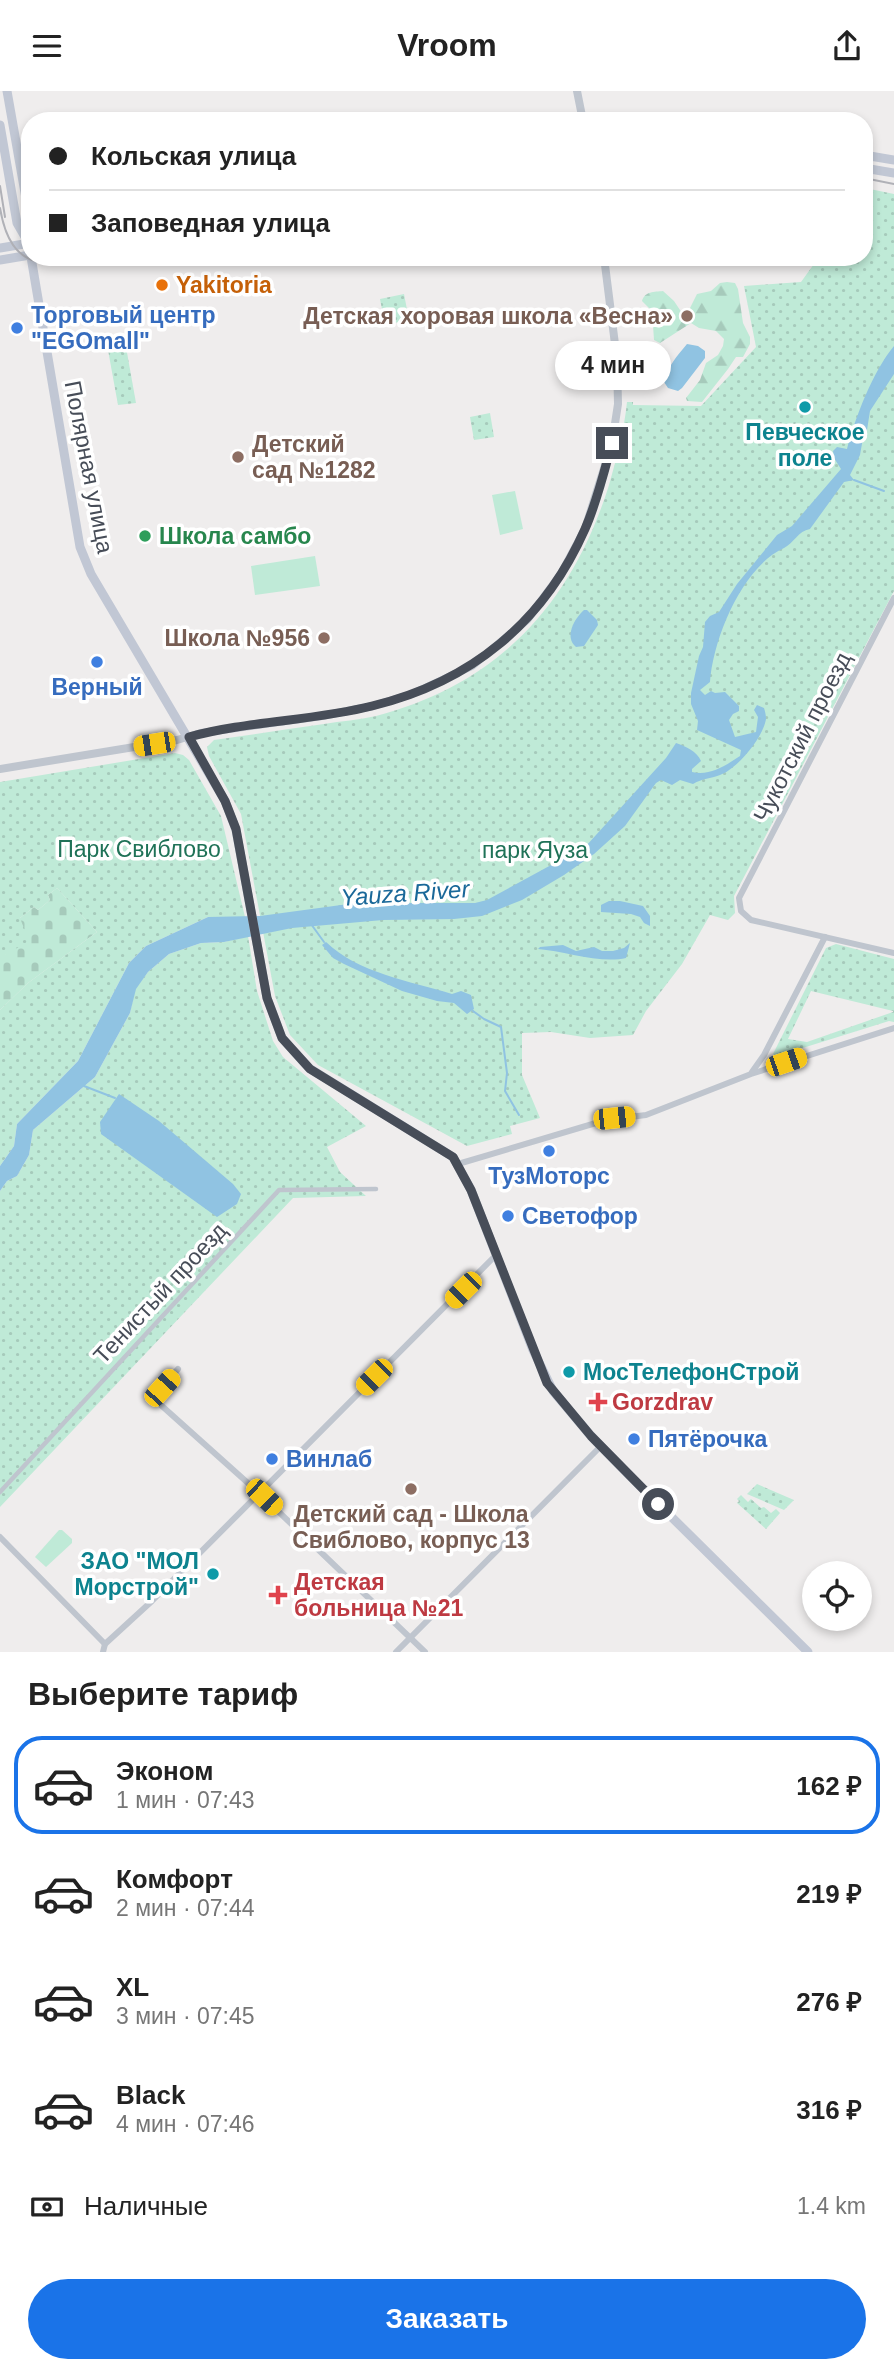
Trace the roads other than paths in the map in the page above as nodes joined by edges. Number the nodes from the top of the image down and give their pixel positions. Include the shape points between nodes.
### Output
1 (7, 91) edge
2 (577, 91) edge
3 (581, 112) edge
4 (0, 125) edge
5 (873, 156) edge
6 (894, 160) edge
7 (21, 170) edge
8 (873, 170) edge
9 (894, 173) edge
10 (21, 230) edge
11 (21, 244) edge
12 (0, 248) edge
13 (21, 258) edge
14 (0, 261) edge
15 (32, 266) edge
16 (605, 266) edge
17 (894, 598) edge
18 (189, 737) junction
19 (0, 769) edge
20 (825, 937) junction
21 (894, 953) edge
22 (894, 1028) edge
23 (751, 1074) junction
24 (458, 1164) junction
25 (376, 1189) dead end
26 (496, 1255) junction
27 (178, 1369) dead end
28 (601, 1446) junction
29 (0, 1492) edge
30 (258, 1492) junction
31 (0, 1537) edge
32 (411, 1637) junction
33 (104, 1648) edge
34 (396, 1652) edge
35 (425, 1652) edge
36 (808, 1652) edge

1 - 7 main road
2 - 3 street
4 - 10 main road
5 - 6 main road
8 - 9 main road
11 - 12 main road
13 - 14 main road
15 - 18 main road, Полярная улица via 80,547
16 - 18 street via 617,360 618,404 612,443 585,529 561,574 527,620 472,666 412,694 363,708
17 - 20 street, Чукотский проезд via 741,892 739,905 746,917
18 - 19 street
18 - 24 main road, Полярная улица via 231,815 267,998 282,1038 310,1069
20 - 21 street
20 - 23 street
22 - 23 street
23 - 24 street via 646,1115 606,1120
24 - 26 main road
25 - 29 street, Тенистый проезд via 279,1190
26 - 28 main road via 547,1383
26 - 30 street
27 - 30 street via 153,1398
28 - 32 street
28 - 36 main road
30 - 32 street
30 - 33 street
31 - 33 street
32 - 34 street
32 - 35 street

